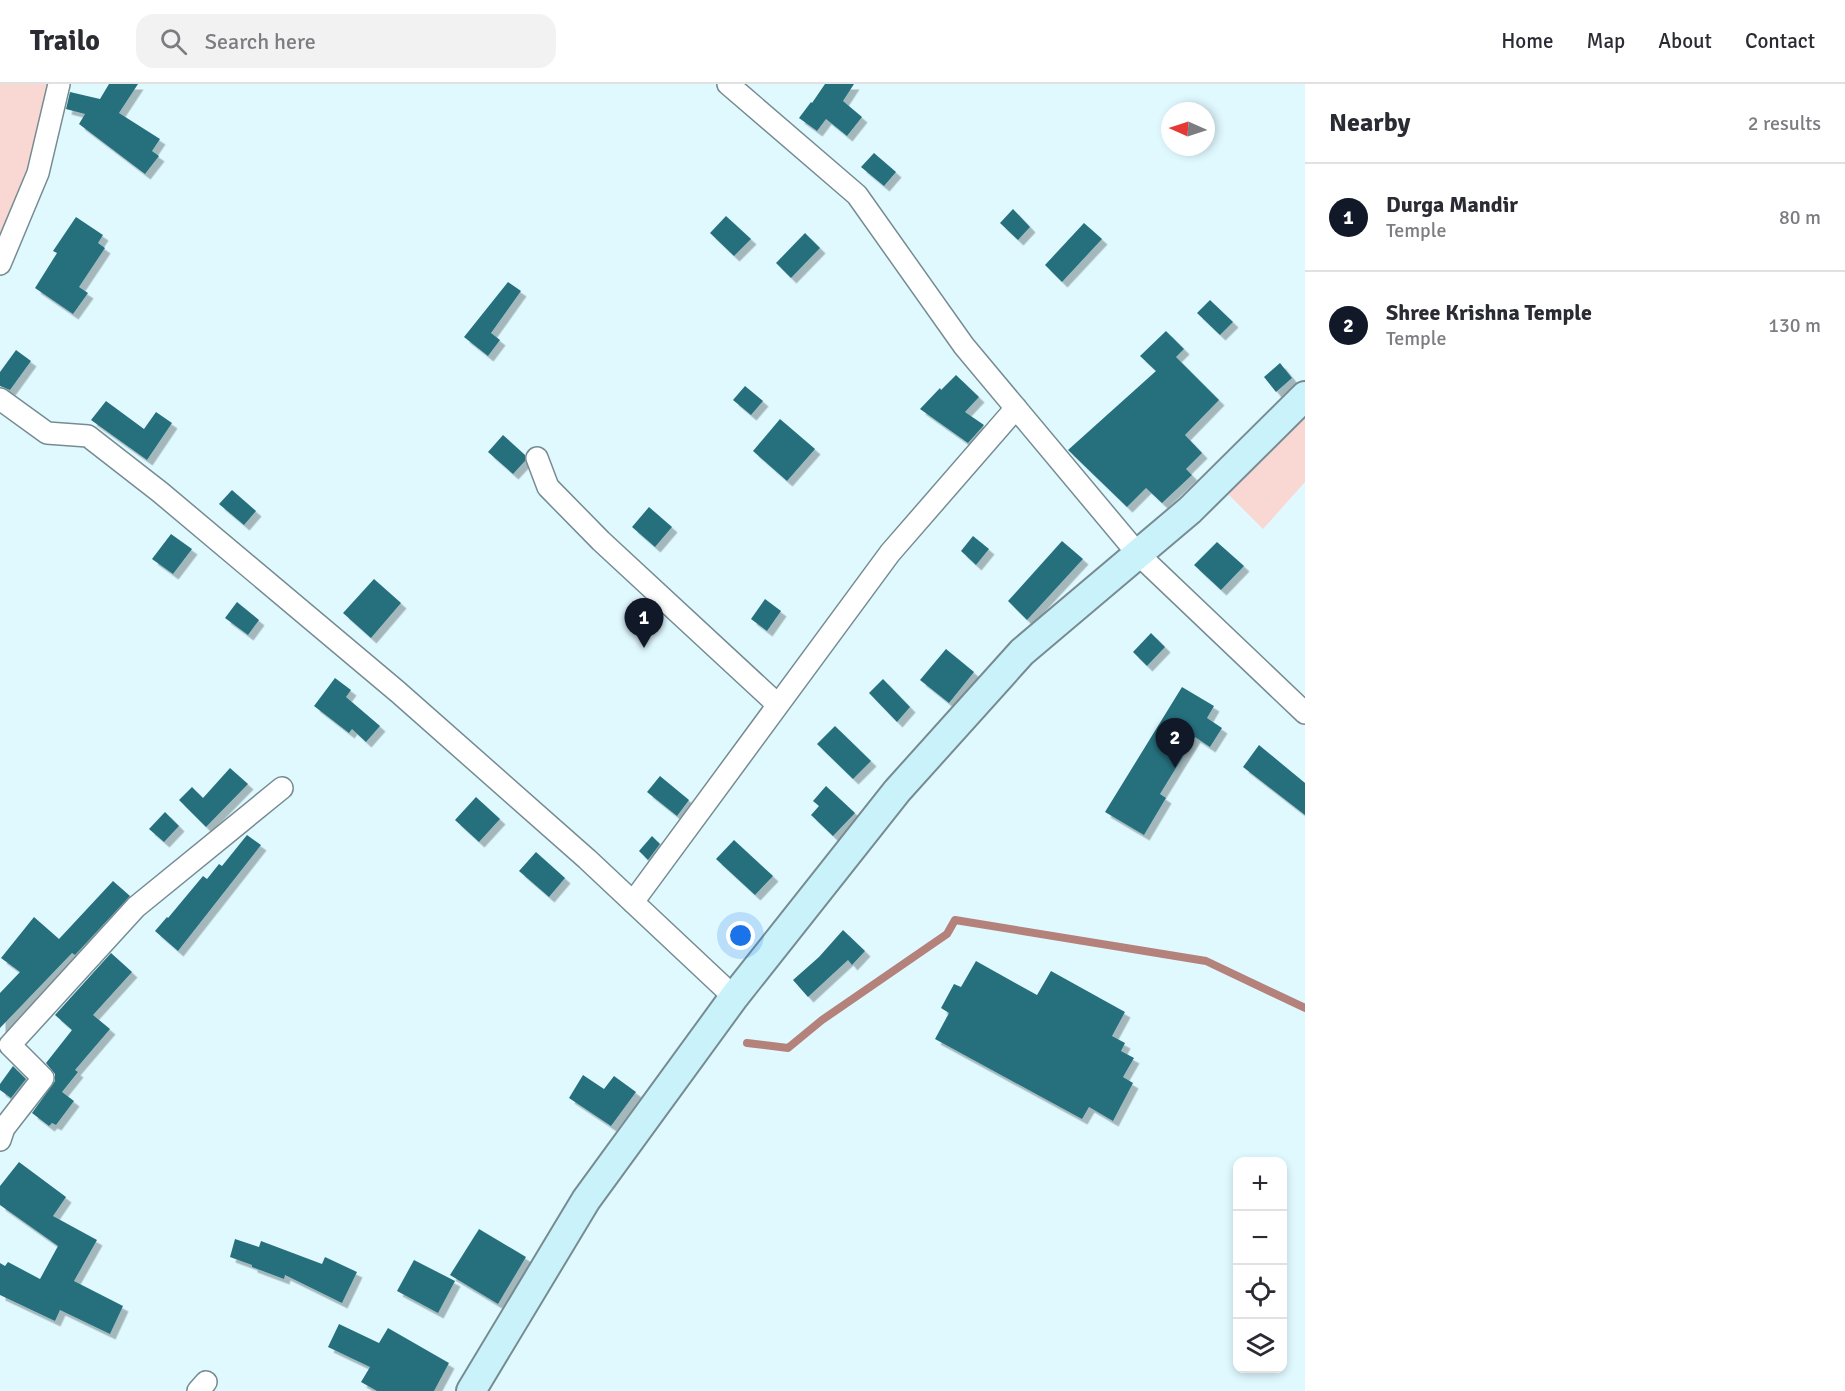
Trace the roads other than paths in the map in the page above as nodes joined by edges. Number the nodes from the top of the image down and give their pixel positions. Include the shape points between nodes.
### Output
1 (59, 84) edge
2 (728, 84) edge
3 (0, 264) edge
4 (1305, 396) edge
5 (0, 399) edge
6 (1016, 408) junction
7 (537, 458) dead end
8 (1138, 554) junction
9 (777, 704) junction
10 (1305, 712) edge
11 (282, 788) dead end
12 (633, 902) junction
13 (734, 997) junction
14 (0, 1140) edge
15 (471, 1391) edge

1 - 3 street via 38,173
2 - 6 street via 857,195 964,346
4 - 8 main road via 1190,510
5 - 12 street via 46,434 88,436 160,492 398,692
6 - 8 street
6 - 9 street via 890,553
7 - 9 street via 548,487 622,563
8 - 10 street
8 - 13 main road via 1022,652 897,791
9 - 12 street
11 - 14 street via 136,907 10,1045 43,1078 4,1128
12 - 13 street
13 - 15 main road via 586,1200

